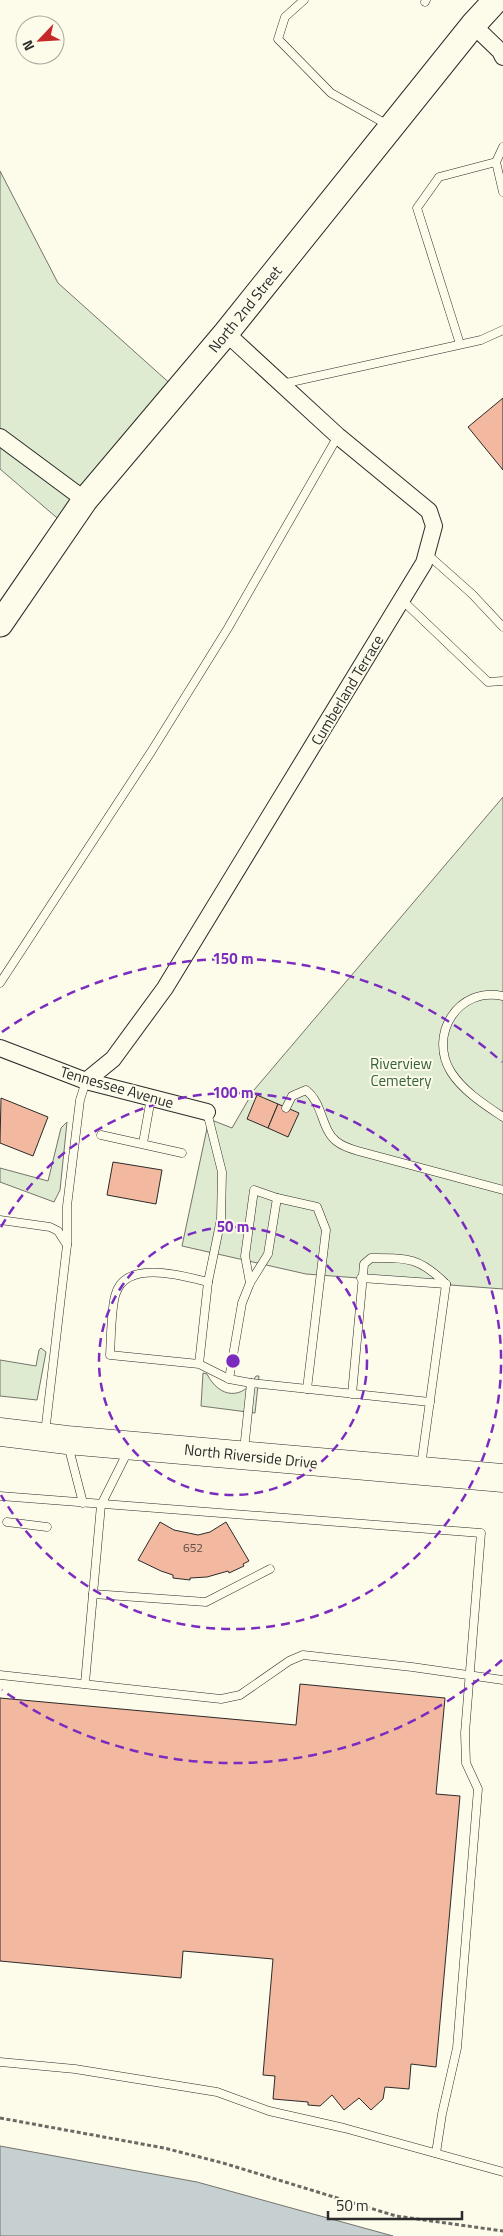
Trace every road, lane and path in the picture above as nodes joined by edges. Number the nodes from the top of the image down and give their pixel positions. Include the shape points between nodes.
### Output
1 (304, 0) edge
2 (496, 0) edge
3 (473, 25) junction
4 (503, 58) edge
5 (392, 127) junction
6 (503, 147) edge
7 (496, 162) junction
8 (503, 192) edge
9 (503, 330) edge
10 (226, 333) junction
11 (460, 344) junction
12 (282, 384) junction
13 (338, 436) junction
14 (0, 437) edge
15 (85, 500) junction
16 (426, 554) junction
17 (402, 600) junction
18 (0, 624) edge
19 (503, 627) edge
20 (503, 681) edge
21 (0, 983) edge
22 (503, 996) edge
23 (0, 1048) edge
24 (86, 1081) junction
25 (151, 1098) junction
26 (286, 1108) dead end
27 (206, 1112) joint
28 (503, 1117) edge
29 (101, 1135) dead end
30 (143, 1143) junction
31 (182, 1153) dead end
32 (503, 1190) edge
33 (277, 1198) junction
34 (0, 1220) edge
35 (67, 1245) junction
36 (362, 1278) junction
37 (208, 1282) junction
38 (250, 1283) junction
39 (446, 1284) junction
40 (199, 1364) junction
41 (229, 1379) junction
42 (251, 1383) junction
43 (307, 1389) junction
44 (352, 1394) junction
45 (430, 1402) junction
46 (0, 1432) edge
47 (56, 1439) junction
48 (131, 1445) junction
49 (243, 1455) junction
50 (420, 1472) junction
51 (503, 1478) edge
52 (0, 1496) edge
53 (83, 1503) junction
54 (101, 1505) junction
55 (7, 1522) dead end
56 (47, 1527) dead end
57 (270, 1569) dead end
58 (93, 1594) junction
59 (0, 1675) edge
60 (469, 1675) junction
61 (503, 1680) edge
62 (86, 1683) junction
63 (0, 2062) edge
64 (0, 2118) edge
65 (436, 2153) junction
66 (503, 2172) edge
67 (503, 2231) edge

1 - 5 lane via 285,17 278,39 331,93
2 - 3 main road, North 2nd Street
3 - 4 street
3 - 5 main road, North 2nd Street
5 - 10 main road, North 2nd Street
6 - 7 lane
7 - 8 lane
7 - 11 lane via 439,177 417,208
9 - 11 lane via 481,340
10 - 12 street, Cumberland Terrace
10 - 15 main road, North 2nd Street
11 - 12 lane
12 - 13 street, Cumberland Terrace
13 - 16 street, Cumberland Terrace via 429,510 434,526
13 - 21 lane via 228,628 152,752
14 - 15 street
15 - 18 main road, North 2nd Street
16 - 17 street, Cumberland Terrace
16 - 19 lane via 472,594
17 - 20 lane via 488,682
17 - 24 street, Cumberland Terrace via 165,988 113,1059
22 - 28 lane via 485,995 460,1006 446,1026 442,1039 443,1056 452,1073 464,1087
23 - 24 street, Tennessee Avenue
24 - 25 street, Tennessee Avenue
24 - 35 lane via 80,1100 67,1206
25 - 27 street, Tennessee Avenue
25 - 30 lane
26 - 32 lane via 292,1096 306,1090 315,1097 332,1137 347,1147
27 - 37 lane via 222,1172 221,1219
29 - 30 lane
30 - 31 lane
33 - 38 lane via 268,1254
33 - 38 lane via 254,1190 246,1256
33 - 43 lane via 317,1207 326,1230
34 - 35 lane via 50,1227 58,1231
35 - 47 lane
36 - 39 lane
36 - 39 lane via 364,1264 371,1258 401,1258 431,1269
36 - 44 lane
37 - 40 lane
37 - 40 lane via 173,1273 142,1273 124,1280 116,1292 110,1355
38 - 41 lane via 242,1303
39 - 45 lane
40 - 41 lane
41 - 42 lane
42 - 43 lane
42 - 49 lane
43 - 44 lane
44 - 45 lane
45 - 50 lane
46 - 47 highway, North Riverside Drive
47 - 48 highway, North Riverside Drive
47 - 53 lane
48 - 49 highway, North Riverside Drive
48 - 54 lane
49 - 50 highway, North Riverside Drive
50 - 51 highway, North Riverside Drive
52 - 53 lane
53 - 54 lane
54 - 58 lane
54 - 60 lane via 481,1533
55 - 56 lane
57 - 58 lane via 206,1602
58 - 62 lane
59 - 62 lane
60 - 61 lane
60 - 62 lane via 303,1655 240,1695 221,1699
60 - 65 lane via 466,1763 478,1789 478,1801 457,2048
63 - 65 lane via 217,2092 269,2111
64 - 67 path via 164,2148 396,2216
65 - 66 lane

